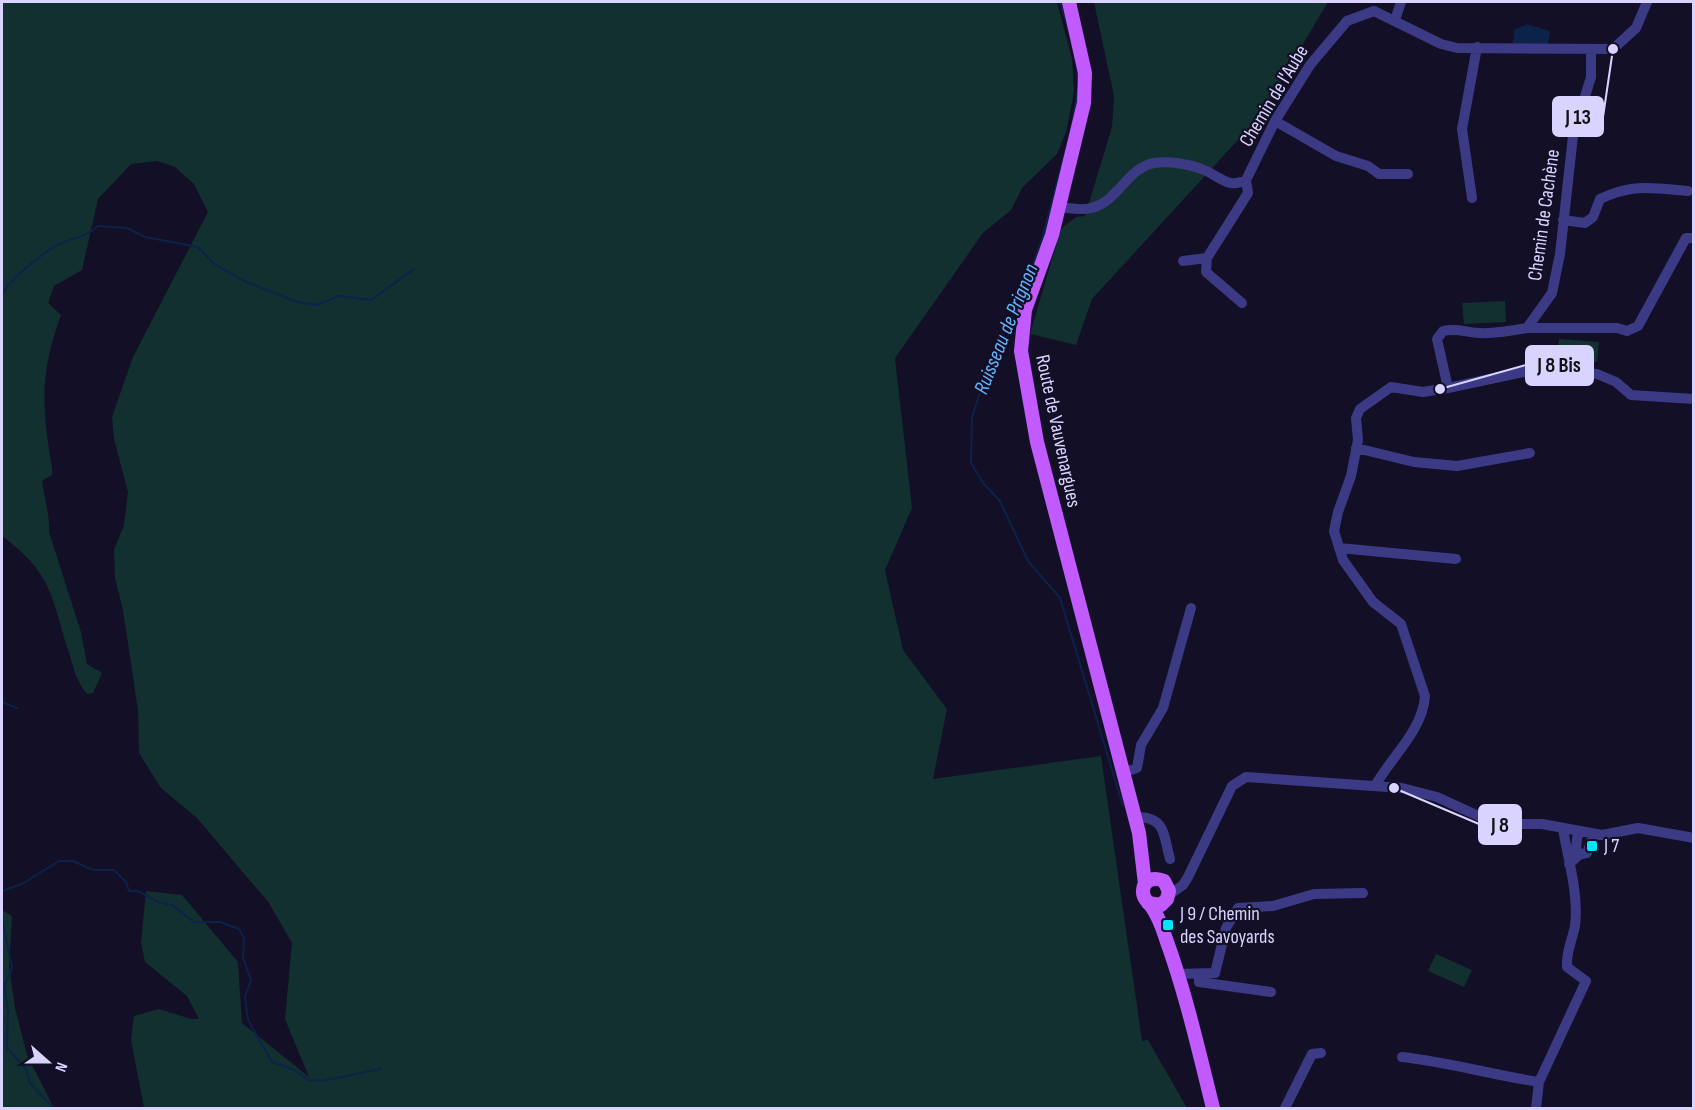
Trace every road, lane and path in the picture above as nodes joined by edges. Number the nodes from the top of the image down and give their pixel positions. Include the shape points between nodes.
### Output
1 (1069, 2) edge
2 (1401, 2) edge
3 (1647, 2) edge
4 (1395, 20) junction
5 (1477, 47) junction
6 (1591, 49) junction
7 (1275, 121) junction
8 (1408, 174) dead end
9 (1246, 180) junction
10 (1688, 191) dead end
11 (1472, 198) dead end
12 (1059, 207) junction
13 (1563, 220) junction
14 (1694, 238) edge
15 (1207, 258) junction
16 (1183, 261) dead end
17 (1242, 303) dead end
18 (1527, 328) junction
19 (1448, 388) junction
20 (1694, 399) edge
21 (1356, 448) junction
22 (1530, 453) dead end
23 (1339, 548) junction
24 (1456, 559) dead end
25 (1191, 608) dead end
26 (1124, 772) junction
27 (1375, 786) junction
28 (1136, 817) junction
29 (1563, 829) junction
30 (1578, 831) junction
31 (1594, 834) junction
32 (1694, 838) edge
33 (1579, 855) junction
34 (1170, 859) dead end
35 (1569, 864) junction
36 (1188, 877) junction
37 (1155, 881) junction
38 (1363, 893) dead end
39 (1167, 899) junction
40 (1148, 903) junction
41 (1176, 968) junction
42 (1199, 975) junction
43 (1271, 992) dead end
44 (1321, 1053) dead end
45 (1402, 1057) dead end
46 (1539, 1082) junction
47 (1213, 1108) edge
48 (1285, 1108) edge
49 (1536, 1108) edge

1 - 12 main road, Route de Vauvenargues via 1086,87
2 - 4 street
3 - 6 street, Chemin de l'Aube via 1636,28 1615,47
4 - 5 street, Chemin de l'Aube via 1441,44
4 - 7 street, Chemin de l'Aube via 1374,11 1347,21 1310,64
5 - 6 street, Chemin de l'Aube
5 - 11 street via 1462,129
6 - 13 street, Chemin de Cachène via 1591,77 1573,136
7 - 8 street via 1336,156 1368,166 1379,174
7 - 9 street, Chemin de l'Aube
9 - 12 street via 1227,184 1204,170 1183,164 1154,164 1136,171 1104,203 1091,208
9 - 15 street, Chemin de l'Aube via 1248,193
10 - 13 street via 1636,186 1600,200 1593,217 1585,223
12 - 26 main road, Route de Vauvenargues via 1025,310 1023,373 1037,442
13 - 18 street, Chemin de Cachène via 1552,293
14 - 18 street via 1686,238 1638,326 1627,331
15 - 16 street
15 - 17 street via 1206,272
18 - 19 street via 1501,333 1443,330 1437,339
19 - 20 street via 1522,372 1570,372 1597,374 1616,382 1631,395
19 - 21 street via 1423,392 1391,387 1360,409 1356,418
21 - 22 street via 1414,462 1457,466
21 - 23 street via 1334,531
23 - 24 street
23 - 27 street via 1343,560 1373,602 1401,624 1425,696 1425,707 1416,727
25 - 26 street via 1163,708 1142,745 1137,768
26 - 28 main road, Route de Vauvenargues
27 - 29 street via 1437,797 1496,824 1542,824
27 - 36 street via 1246,777 1232,786
28 - 34 street via 1152,817 1161,825
28 - 37 main road, Route de Vauvenargues
29 - 30 street
29 - 35 street
30 - 31 street
30 - 33 street
31 - 32 street via 1638,828
31 - 33 street via 1587,853
33 - 35 street
35 - 46 street via 1575,926 1566,953 1567,967 1586,981
36 - 37 street
36 - 39 street
37 - 39 main road via 1168,887
37 - 40 main road via 1143,892
38 - 42 street via 1314,894 1273,906 1238,908 1226,928 1215,973
39 - 40 main road via 1156,906
39 - 41 main road
40 - 41 main road via 1159,917
41 - 42 street
41 - 47 main road
42 - 43 street via 1199,982
44 - 48 street via 1312,1054
45 - 46 street
46 - 49 street

